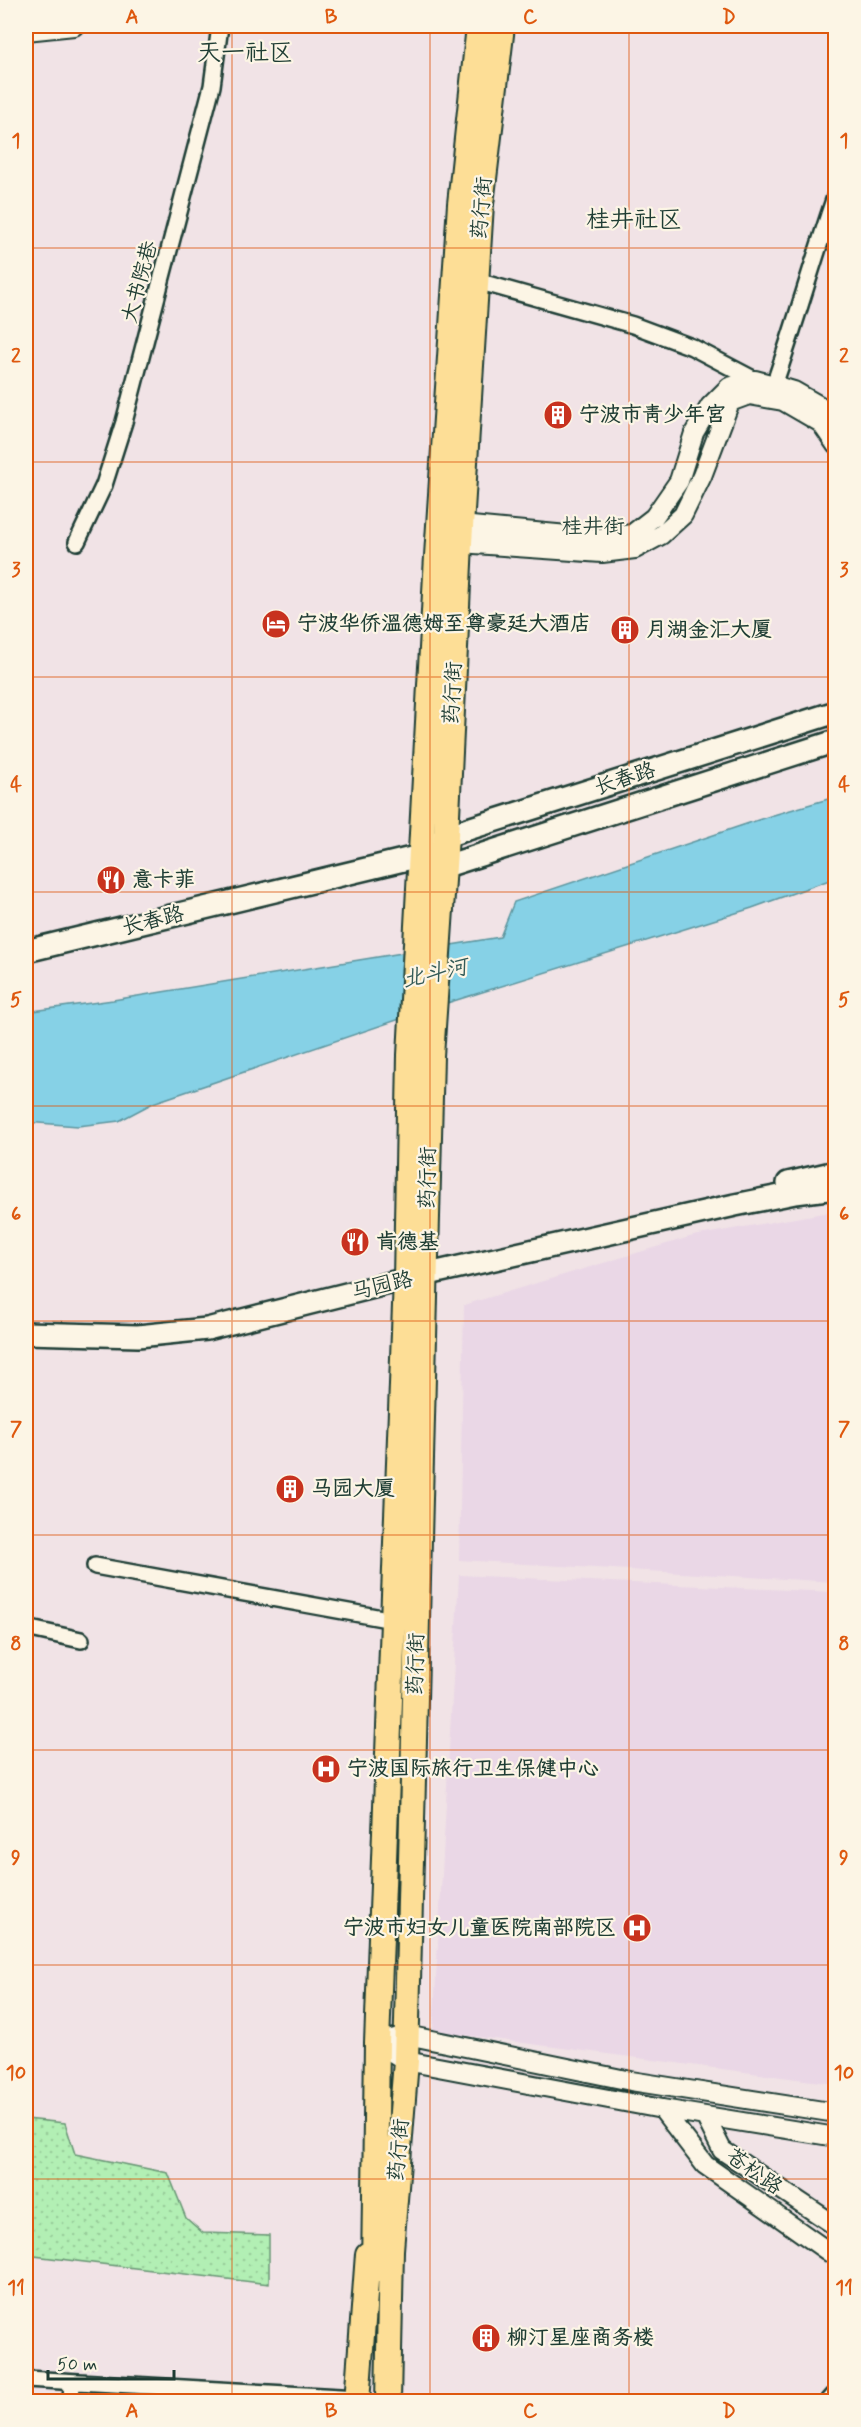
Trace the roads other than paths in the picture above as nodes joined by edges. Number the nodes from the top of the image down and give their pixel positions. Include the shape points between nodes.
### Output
1 (74, 26) edge
2 (219, 26) edge
3 (479, 26) edge
4 (502, 26) edge
5 (26, 31) edge
6 (836, 194) edge
7 (477, 281) junction
8 (755, 380) junction
9 (774, 385) junction
10 (836, 416) edge
11 (836, 445) edge
12 (461, 534) junction
13 (77, 542) dead end
14 (836, 712) edge
15 (836, 741) edge
16 (446, 836) junction
17 (428, 862) junction
18 (26, 951) edge
19 (836, 1172) edge
20 (836, 1188) edge
21 (735, 1205) junction
22 (416, 1277) junction
23 (26, 1333) edge
24 (95, 1566) dead end
25 (393, 1620) junction
26 (26, 1628) edge
27 (81, 1640) dead end
28 (406, 2035) junction
29 (377, 2043) junction
30 (406, 2061) junction
31 (662, 2109) junction
32 (836, 2113) edge
33 (705, 2116) junction
34 (836, 2137) edge
35 (375, 2162) junction
36 (396, 2180) junction
37 (836, 2226) edge
38 (836, 2256) edge
39 (381, 2331) junction
40 (26, 2379) edge
41 (72, 2382) junction
42 (836, 2393) edge
43 (363, 2400) edge
44 (72, 2402) edge
45 (388, 2402) edge
46 (404, 2402) edge
47 (828, 2402) edge

1 - 5 street
2 - 13 street, 大书院巷 via 212,86 124,422 104,485
3 - 17 main road, 药行街 via 460,204
4 - 7 main road, 药行街 via 481,204
6 - 9 street
7 - 8 street via 633,325 692,347
7 - 12 main road, 药行街
8 - 9 street
8 - 12 street, 桂井街 via 729,387 710,406 694,433 679,481 654,517 632,534
9 - 10 street
11 - 12 street, 桂井街 via 821,423 783,401 749,395 730,402 683,515 661,535 635,549 602,553
12 - 16 main road, 药行街
14 - 16 main road, 长春路
15 - 17 main road, 长春路
16 - 17 main road, 药行街
17 - 18 main road, 长春路
17 - 22 main road, 药行街
19 - 21 main road, 马园路 via 806,1177
20 - 21 main road, 马园路
21 - 22 main road, 马园路
22 - 23 main road, 马园路 via 207,1329 138,1336
22 - 25 main road, 药行街
22 - 28 main road, 药行街
24 - 25 street
25 - 29 main road, 药行街
26 - 27 street
28 - 29 street
28 - 30 main road, 药行街
28 - 32 street via 631,2080
29 - 30 street
29 - 35 main road, 药行街
30 - 31 street
30 - 36 main road, 药行街
31 - 33 street
31 - 38 street, 苍松路 via 705,2165
33 - 34 street
33 - 37 street, 苍松路 via 722,2150
35 - 39 main road, 药行街
35 - 43 main road
36 - 39 main road, 药行街
36 - 46 main road via 404,2314
39 - 43 main road
39 - 45 main road
40 - 41 street
41 - 43 street
41 - 44 street
42 - 47 street

